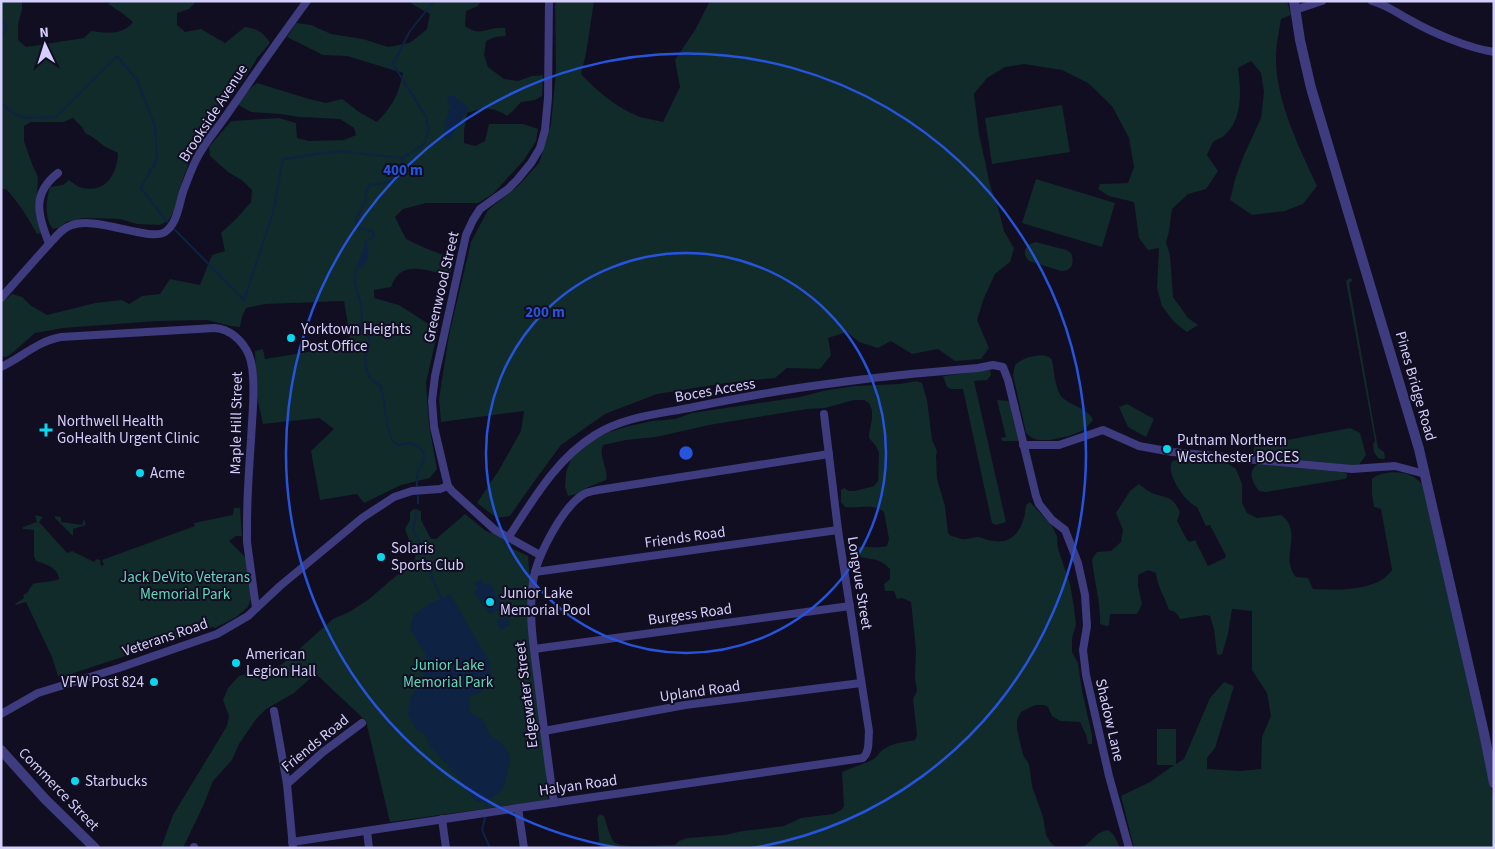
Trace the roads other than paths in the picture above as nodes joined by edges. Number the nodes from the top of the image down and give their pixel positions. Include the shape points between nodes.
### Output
1 (307, 1) edge
2 (548, 1) edge
3 (1322, 1) edge
4 (1372, 1) edge
5 (1294, 6) edge
6 (1494, 52) edge
7 (58, 173) dead end
8 (49, 244) junction
9 (1, 298) edge
10 (1, 367) edge
11 (824, 414) dead end
12 (1023, 445) junction
13 (829, 454) junction
14 (1425, 474) junction
15 (448, 486) junction
16 (838, 530) junction
17 (508, 538) junction
18 (540, 555) junction
19 (535, 572) junction
20 (850, 606) junction
21 (256, 608) junction
22 (534, 649) junction
23 (862, 683) junction
24 (274, 711) dead end
25 (1, 714) edge
26 (362, 723) dead end
27 (544, 731) junction
28 (1, 750) edge
29 (867, 755) joint
30 (1494, 783) edge
31 (287, 784) junction
32 (554, 803) junction
33 (518, 808) junction
34 (442, 819) junction
35 (366, 831) junction
36 (293, 845) edge
37 (95, 848) edge
38 (369, 848) edge
39 (446, 848) edge
40 (524, 848) edge
41 (1129, 848) edge

1 - 8 street, Brookside Avenue via 196,159 174,221 164,233 152,235 105,224 82,223 64,228
2 - 15 street, Greenwood Street via 548,98 540,148 517,180 480,209 466,235 435,376 432,414
3 - 5 street
4 - 6 street via 1456,41
5 - 14 street, Pines Bridge Road via 1311,88
7 - 8 street via 43,188 39,200 40,217
8 - 9 street, Brookside Avenue
10 - 21 street, Maple Hill Street via 52,338 223,328 238,339 250,357 252,373 246,525
11 - 13 street, Longvue Street
12 - 14 street via 1059,445 1103,430 1139,446 1172,452 1352,469 1394,466
12 - 17 street, Boces Access via 1008,380 1003,367 993,365 834,383 688,408 611,426 570,453 544,483
12 - 41 street, Shadow Lane via 1039,504 1065,530 1078,563 1087,626 1084,650 1086,675
13 - 16 street, Longvue Street
13 - 18 street, Edgewater Street via 584,494 563,516
14 - 30 street, Pines Bridge Road
15 - 17 street via 498,533
15 - 21 street, Veterans Road via 394,496 362,518
16 - 19 street, Friends Road
16 - 20 street, Longvue Street
17 - 18 street
18 - 19 street, Edgewater Street
19 - 22 street, Edgewater Street via 531,600
20 - 22 street, Burgess Road
20 - 23 street, Longvue Street
21 - 25 street, Veterans Road via 216,634 38,693
22 - 27 street, Edgewater Street
23 - 27 street, Upland Road via 686,706
23 - 29 street, Longvue Street via 869,732
24 - 31 street
26 - 31 street, Friends Road
27 - 32 street, Edgewater Street
28 - 37 street, Commerce Street
29 - 32 street, Halyan Road
31 - 36 street
32 - 33 street, Halyan Road
33 - 34 street, Halyan Road
33 - 40 street
34 - 35 street, Halyan Road
34 - 39 street
35 - 36 street, Halyan Road
35 - 38 street

